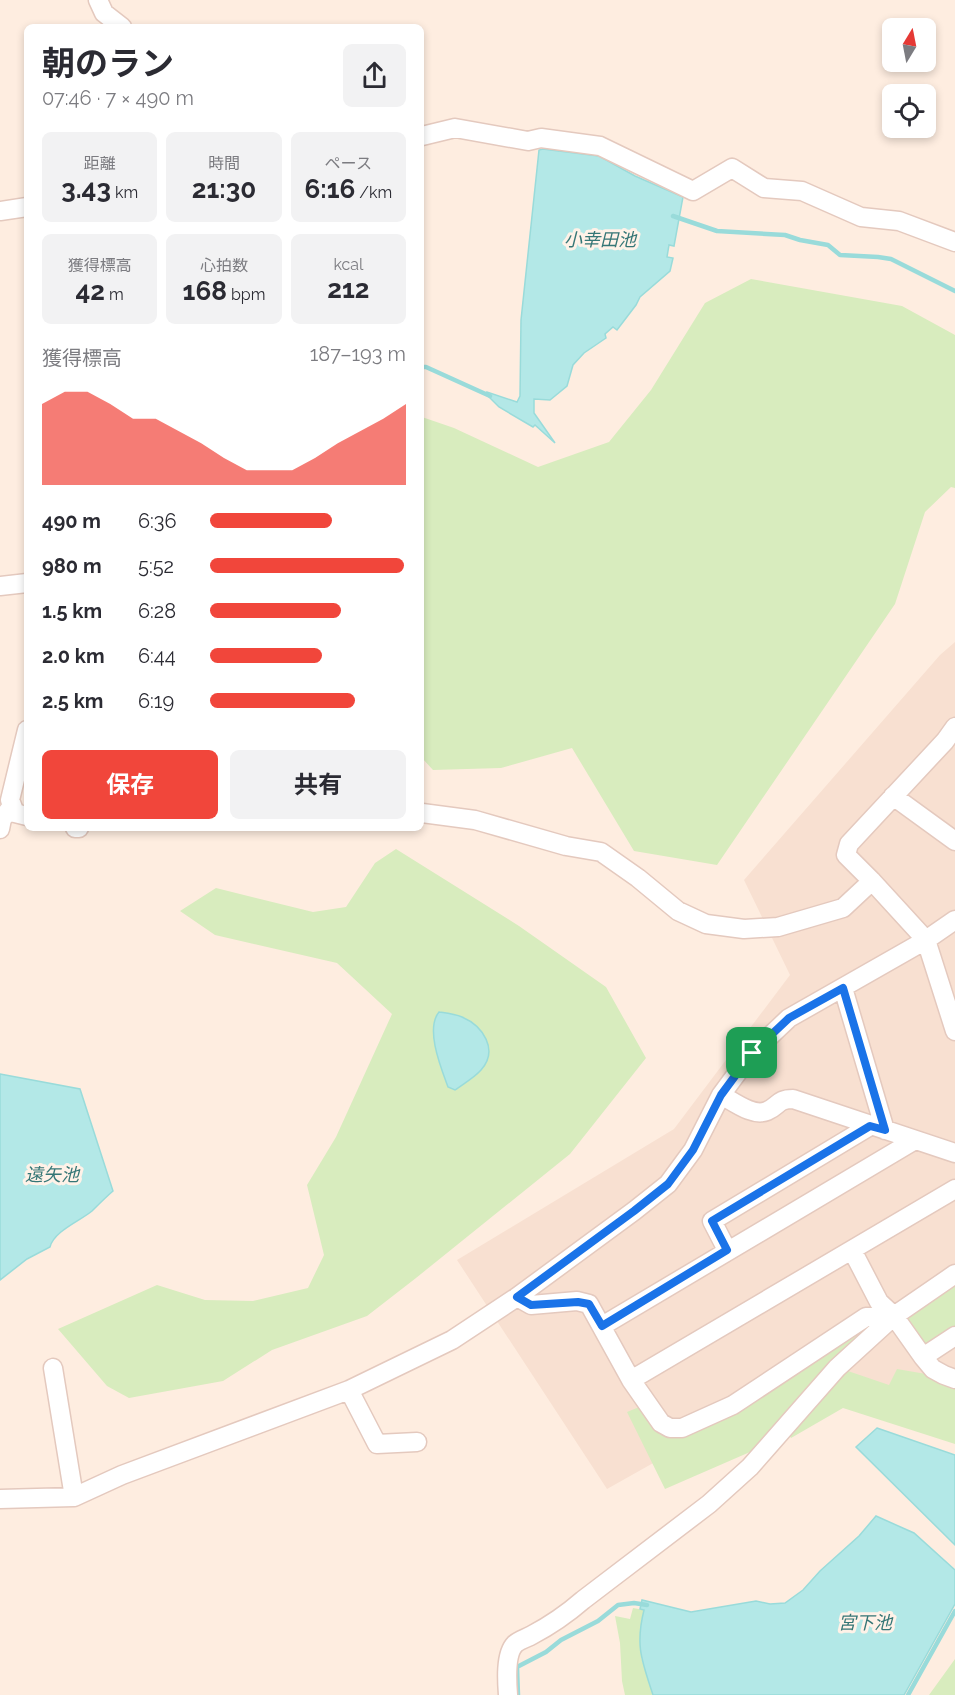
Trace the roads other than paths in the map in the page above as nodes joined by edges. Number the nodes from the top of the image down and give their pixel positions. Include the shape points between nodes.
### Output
1 (98, 0) edge
2 (118, 24) edge
3 (424, 136) edge
4 (24, 207) edge
5 (0, 211) edge
6 (955, 242) edge
7 (24, 583) edge
8 (0, 586) edge
9 (952, 739) edge
10 (24, 742) edge
11 (893, 796) junction
12 (12, 806) junction
13 (424, 813) edge
14 (24, 815) edge
15 (0, 829) edge
16 (955, 841) edge
17 (872, 881) junction
18 (955, 920) edge
19 (926, 940) junction
20 (843, 988) junction
21 (955, 1031) edge
22 (721, 1095) junction
23 (877, 1128) junction
24 (915, 1140) junction
25 (955, 1153) edge
26 (955, 1189) edge
27 (727, 1250) junction
28 (852, 1250) junction
29 (955, 1274) edge
30 (517, 1297) junction
31 (894, 1316) junction
32 (602, 1326) junction
33 (955, 1336) edge
34 (923, 1357) junction
35 (53, 1368) dead end
36 (955, 1378) edge
37 (631, 1380) junction
38 (350, 1390) junction
39 (417, 1442) dead end
40 (74, 1497) junction
41 (0, 1499) edge
42 (508, 1695) edge

1 - 2 street via 104,13
3 - 6 street via 455,128 528,141 541,138 600,146 693,191 732,168 764,188 802,191 861,218 899,221
4 - 5 street
7 - 8 street
9 - 11 street
10 - 12 street via 10,800
11 - 16 street
11 - 17 street via 849,844 846,855
12 - 14 street via 15,813
12 - 15 street
13 - 17 street via 475,820 601,852 678,911 706,924 744,929 777,927 843,908
17 - 19 street
18 - 19 street
19 - 20 street
19 - 21 street
20 - 22 street via 789,1018 752,1053
20 - 23 street
22 - 23 street via 756,1113 767,1111 783,1099 793,1099
22 - 30 street via 693,1150 668,1184
23 - 24 street
23 - 27 street via 712,1221
24 - 25 street
24 - 27 street
26 - 28 street
27 - 32 street
28 - 31 street via 879,1302
28 - 37 street
29 - 31 street
30 - 32 street via 531,1305 589,1304
30 - 38 street via 452,1340
31 - 34 street
31 - 37 street via 866,1317 733,1406 682,1428 662,1424
31 - 42 street via 837,1368 750,1467 709,1504 568,1613 515,1644 509,1657
32 - 37 street
33 - 34 street
34 - 36 street via 933,1369
35 - 40 street
38 - 39 street via 377,1444
38 - 40 street via 122,1475
40 - 41 street

